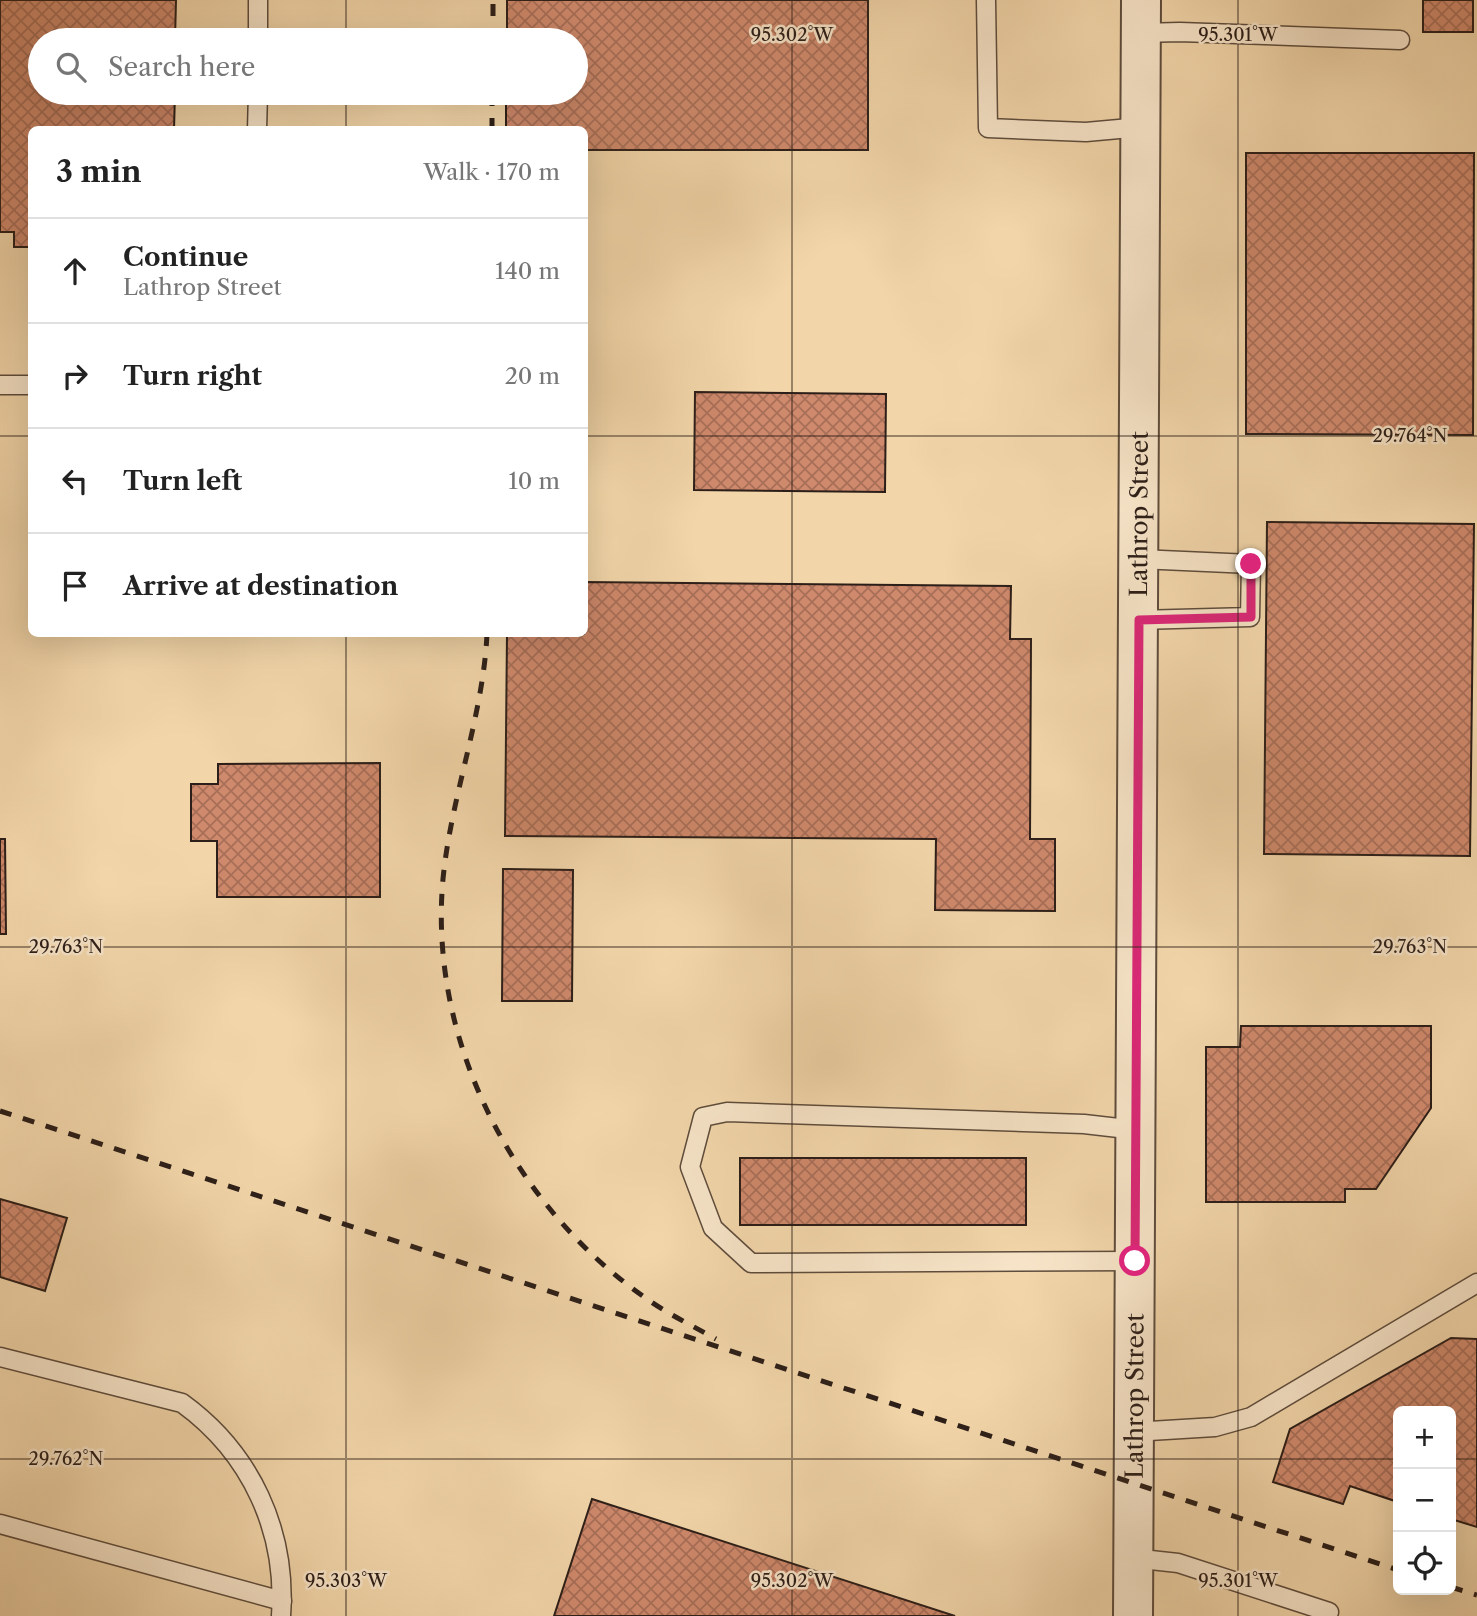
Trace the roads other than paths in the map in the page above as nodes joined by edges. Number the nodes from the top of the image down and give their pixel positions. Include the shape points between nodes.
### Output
1 (258, 0) edge
2 (986, 0) edge
3 (1141, 16) edge
4 (258, 28) edge
5 (1400, 40) dead end
6 (258, 105) edge
7 (257, 126) edge
8 (1141, 127) junction
9 (0, 385) edge
10 (28, 385) edge
11 (1139, 559) junction
12 (1139, 620) junction
13 (1136, 1130) junction
14 (1135, 1261) junction
15 (1477, 1283) edge
16 (0, 1357) edge
17 (1133, 1432) junction
18 (0, 1524) edge
19 (1132, 1558) junction
20 (282, 1608) edge
21 (1132, 1616) edge
22 (1327, 1616) edge

1 - 4 lane
2 - 8 lane via 988,128 1086,132
3 - 5 lane via 1180,32
3 - 8 street, Lathrop Street
6 - 7 lane
8 - 11 street, Lathrop Street
9 - 10 lane
11 - 12 street, Lathrop Street
11 - 12 lane via 1251,564 1251,617
12 - 13 street, Lathrop Street
13 - 14 street, Lathrop Street
13 - 14 lane via 1084,1124 727,1112 704,1117 690,1167 713,1228 751,1263
14 - 17 street, Lathrop Street
15 - 17 lane via 1251,1417 1215,1427
16 - 20 lane via 182,1403 206,1421 240,1461 262,1498 280,1557
17 - 19 street, Lathrop Street
18 - 20 lane
19 - 21 street, Lathrop Street
19 - 22 lane via 1178,1563 1329,1612

